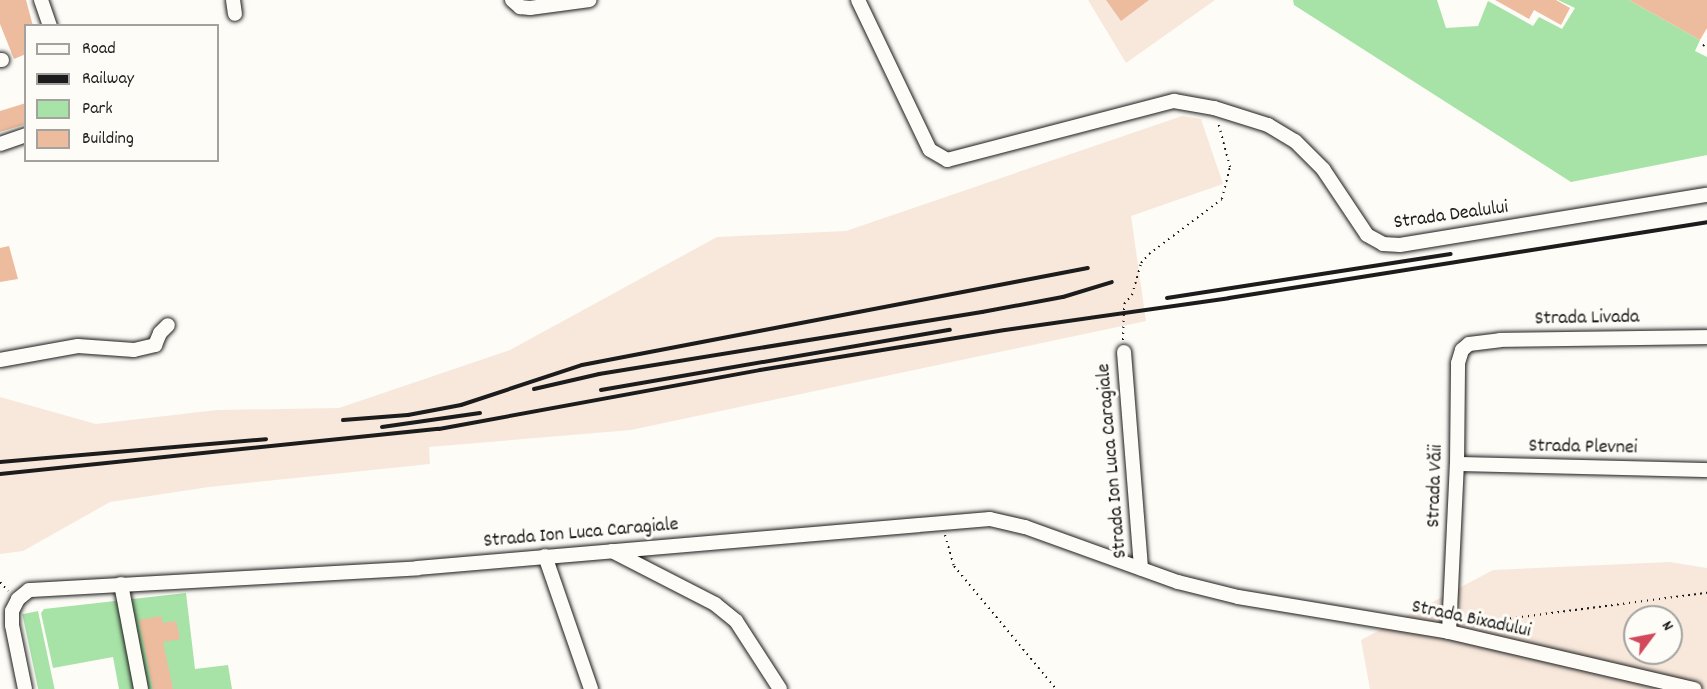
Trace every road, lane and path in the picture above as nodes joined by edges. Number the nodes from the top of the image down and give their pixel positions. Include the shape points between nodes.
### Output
1 (42, 0) edge
2 (233, 0) edge
3 (512, 0) edge
4 (589, 0) edge
5 (858, 0) edge
6 (235, 14) dead end
7 (49, 24) edge
8 (1707, 42) edge
9 (1703, 46) dead end
10 (1214, 108) junction
11 (24, 136) edge
12 (0, 144) edge
13 (1707, 195) edge
14 (168, 325) dead end
15 (1707, 338) edge
16 (1468, 344) joint
17 (1124, 352) joint
18 (0, 360) edge
19 (1457, 464) junction
20 (1707, 470) edge
21 (941, 524) junction
22 (612, 551) junction
23 (545, 556) junction
24 (1142, 568) junction
25 (121, 584) junction
26 (1707, 593) edge
27 (1238, 597) joint
28 (6, 630) edge
29 (1449, 632) junction
30 (1465, 637) junction
31 (25, 689) edge
32 (141, 689) edge
33 (591, 689) edge
34 (780, 689) edge
35 (1056, 689) edge
36 (1694, 689) edge

1 - 7 street
2 - 6 street
3 - 4 street via 520,7 530,8
5 - 10 street, Strada Dealului via 930,150 947,160 1174,101
8 - 9 path
10 - 13 street, Strada Dealului via 1268,125 1295,141 1323,168 1367,235 1383,244 1400,245
10 - 17 path via 1230,167 1222,199 1141,263 1132,295 1124,304
11 - 12 street
14 - 18 street via 155,345 134,350 78,346
15 - 16 street, Strada Livada via 1500,340
16 - 19 street, Strada Văii via 1458,363
17 - 24 street, Strada Ion Luca Caragiale
19 - 20 street, Strada Plevnei
19 - 29 street, Strada Văii
21 - 22 street, Strada Ion Luca Caragiale
21 - 24 street, Strada Ion Luca Caragiale via 990,519 1025,527
21 - 35 path via 954,566
22 - 23 street, Strada Ion Luca Caragiale
22 - 34 street via 715,604 736,621
23 - 25 street, Strada Ion Luca Caragiale via 417,568
23 - 33 street
24 - 27 street, Strada Ion Luca Caragiale
25 - 28 street, Strada Ion Luca Caragiale via 29,591 18,599
25 - 32 street
26 - 30 path via 1498,620 1482,623
27 - 29 street, Strada Bixadului
28 - 31 street
29 - 30 street, Strada Bixadului
30 - 36 street, Strada Bixadului

